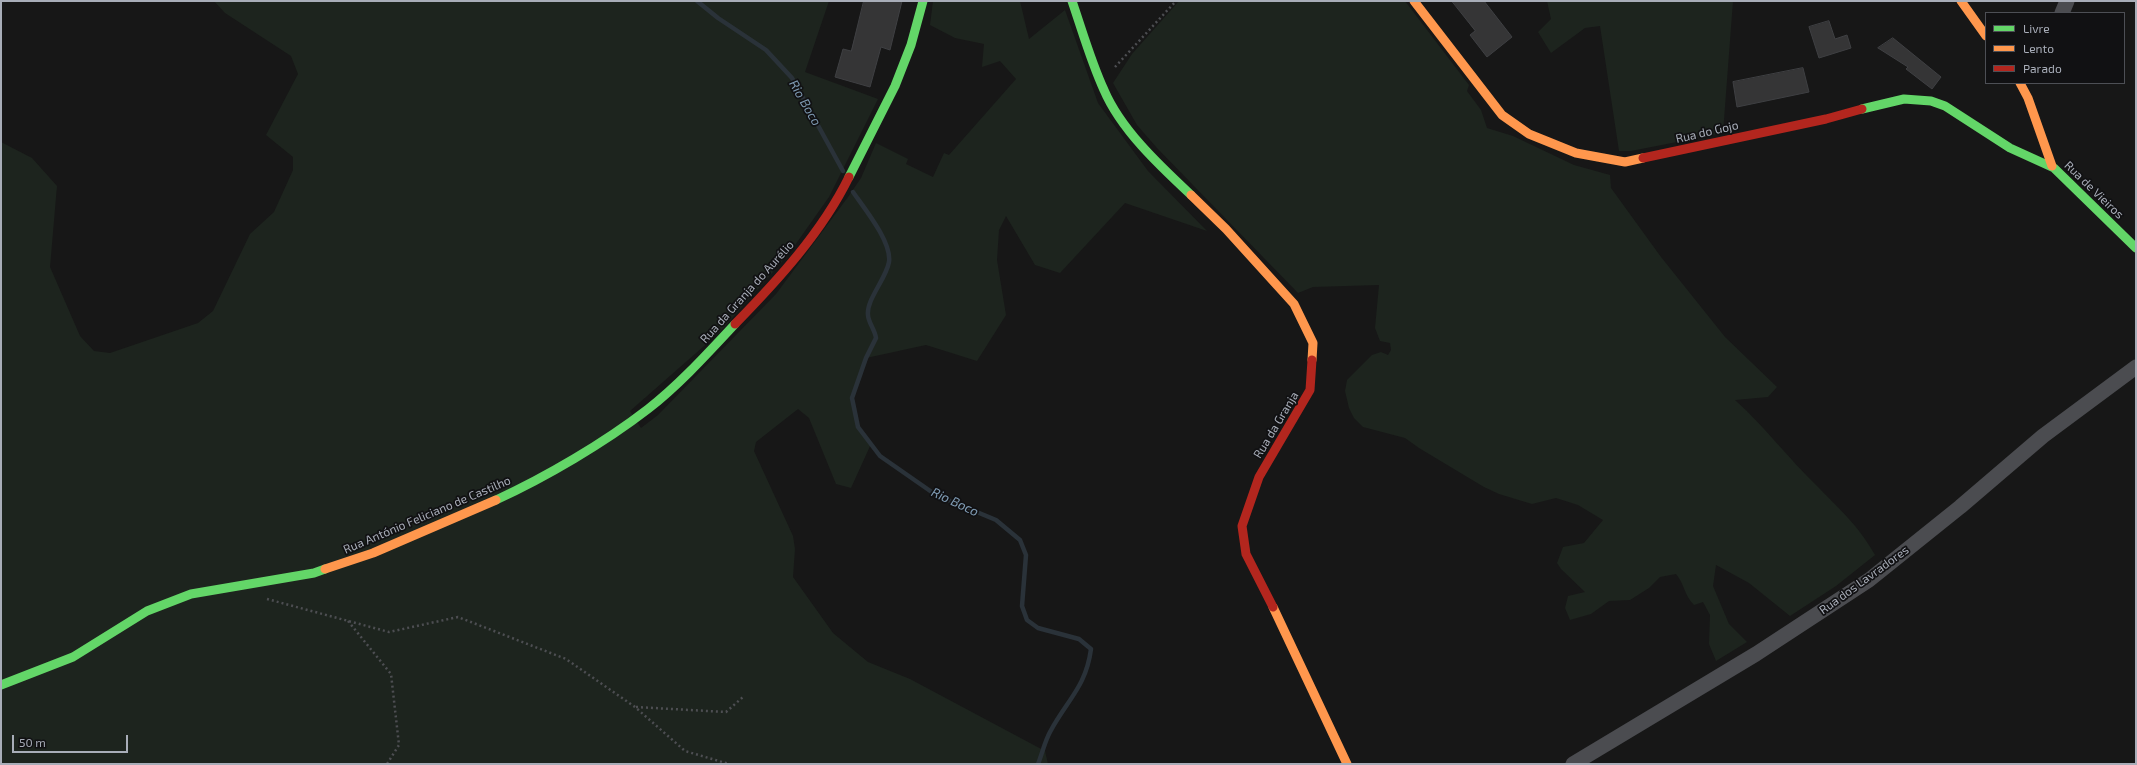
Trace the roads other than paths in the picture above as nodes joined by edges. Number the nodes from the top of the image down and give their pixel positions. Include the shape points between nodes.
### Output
1 (923, 1) edge
2 (1072, 1) edge
3 (1414, 1) edge
4 (1961, 1) edge
5 (2067, 1) edge
6 (2062, 12) edge
7 (1985, 35) edge
8 (2021, 84) edge
9 (2034, 84) edge
10 (2028, 98) junction
11 (2052, 166) junction
12 (2136, 248) edge
13 (2136, 367) edge
14 (648, 409) joint
15 (1, 685) edge
16 (1347, 764) edge
17 (1573, 764) edge

1 - 14 street, Rua da Granja do Aurélio via 911,45 895,86 841,194 806,245 758,301 707,354
2 - 16 street, Rua da Granja via 1104,91 1127,128 1154,160 1226,229 1294,304 1313,343 1310,390 1259,476 1242,526 1246,554 1295,651
3 - 11 street, Rua do Gojo via 1514,127 1530,136 1573,152 1603,160 1625,162 1813,121 1830,120 1895,101 1915,99 1943,106 2024,156
4 - 7 street
5 - 6 street
8 - 10 street
9 - 10 street
10 - 11 street
11 - 12 street, Rua de Vieiros
13 - 17 street, Rua dos Lavradores via 2043,436 1869,580 1756,654
14 - 15 street, Rua António Feliciano de Castilho via 587,450 522,488 373,553 314,573 191,594 154,608 74,657

